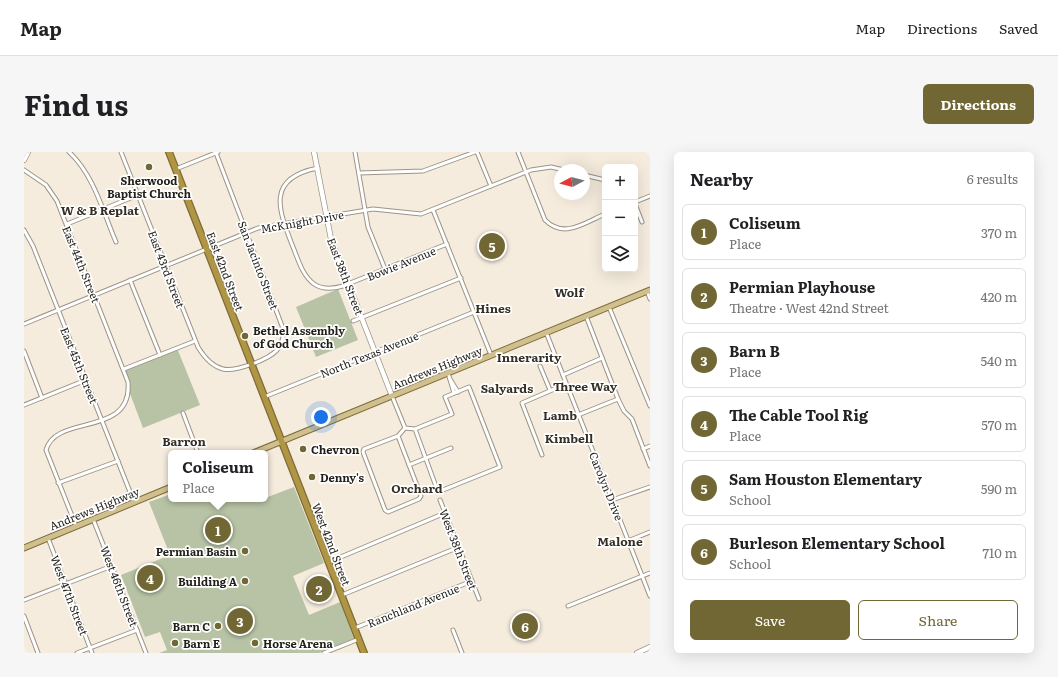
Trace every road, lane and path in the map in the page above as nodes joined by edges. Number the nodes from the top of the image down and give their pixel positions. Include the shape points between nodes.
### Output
1 (28, 152) edge
2 (69, 152) edge
3 (121, 152) edge
4 (169, 152) edge
5 (217, 152) edge
6 (314, 152) edge
7 (355, 152) edge
8 (476, 152) edge
9 (518, 152) edge
10 (24, 160) edge
11 (318, 168) junction
12 (176, 169) junction
13 (554, 169) edge
14 (24, 170) edge
15 (526, 172) junction
16 (358, 173) junction
17 (590, 176) edge
18 (602, 179) edge
19 (491, 186) junction
20 (138, 195) junction
21 (650, 196) edge
22 (638, 202) edge
23 (102, 209) junction
24 (364, 210) junction
25 (433, 210) junction
26 (638, 211) edge
27 (602, 215) edge
28 (326, 216) junction
29 (642, 222) dead end
30 (283, 223) junction
31 (67, 224) junction
32 (24, 230) edge
33 (247, 232) junction
34 (116, 242) dead end
35 (447, 244) junction
36 (207, 249) junction
37 (166, 266) junction
38 (385, 269) junction
39 (461, 278) junction
40 (130, 280) junction
41 (349, 284) junction
42 (648, 290) edge
43 (95, 295) junction
44 (650, 299) edge
45 (609, 307) junction
46 (58, 310) junction
47 (474, 312) junction
48 (586, 316) junction
49 (362, 318) junction
50 (353, 322) dead end
51 (24, 324) edge
52 (546, 332) junction
53 (195, 340) junction
54 (24, 352) edge
55 (375, 352) junction
56 (160, 355) junction
57 (491, 355) junction
58 (602, 358) junction
59 (28, 362) junction
60 (251, 363) junction
61 (24, 364) edge
62 (540, 366) dead end
63 (124, 369) junction
64 (448, 373) junction
65 (563, 375) junction
66 (86, 380) junction
67 (566, 384) junction
68 (550, 390) junction
69 (456, 392) junction
70 (392, 396) junction
71 (264, 397) junction
72 (42, 398) junction
73 (618, 399) junction
74 (24, 405) edge
75 (650, 406) edge
76 (182, 413) dead end
77 (578, 415) junction
78 (102, 420) junction
79 (405, 428) junction
80 (415, 430) junction
81 (398, 436) junction
82 (282, 441) junction
83 (650, 446) edge
84 (451, 448) dead end
85 (644, 449) junction
86 (197, 450) edge
87 (260, 450) edge
88 (542, 454) dead end
89 (426, 459) junction
90 (118, 461) junction
91 (409, 465) junction
92 (650, 466) edge
93 (58, 483) junction
94 (650, 487) edge
95 (168, 488) edge
96 (440, 500) dead end
97 (612, 500) junction
98 (134, 502) junction
99 (445, 513) junction
100 (93, 519) junction
101 (76, 526) junction
102 (650, 532) edge
103 (48, 538) junction
104 (628, 541) junction
105 (459, 547) junction
106 (24, 548) edge
107 (329, 562) junction
108 (112, 566) junction
109 (650, 573) edge
110 (642, 576) junction
111 (472, 581) junction
112 (66, 584) junction
113 (342, 595) junction
114 (650, 596) edge
115 (479, 599) dead end
116 (24, 600) edge
117 (568, 606) dead end
118 (24, 616) edge
119 (355, 628) junction
120 (137, 630) junction
121 (453, 630) dead end
122 (359, 639) junction
123 (650, 647) edge
124 (90, 648) junction
125 (38, 653) edge
126 (77, 653) edge
127 (92, 653) edge
128 (146, 653) edge
129 (324, 653) edge
130 (364, 653) edge
131 (462, 653) edge
132 (637, 653) edge

1 - 10 street
2 - 23 street via 84,169
3 - 20 street, East 43rd Street
4 - 12 highway, East 42nd Street
5 - 12 street
5 - 33 street, San Jacinto Street
6 - 11 street, East 38th Street
7 - 16 street
8 - 16 street via 423,171
8 - 19 street
9 - 15 street
11 - 28 street, East 38th Street
11 - 30 street, Bowie Avenue via 292,178 283,187 279,195 279,204
12 - 36 highway, East 42nd Street
13 - 15 street, McKnight Drive
14 - 31 street, East 44th Street via 49,188
15 - 19 street, McKnight Drive
15 - 27 street via 545,220 553,227 564,230
16 - 24 street
17 - 18 street
19 - 25 street, McKnight Drive
20 - 23 street
20 - 37 street, East 43rd Street
21 - 22 street
23 - 31 street
23 - 34 street
24 - 25 street, McKnight Drive via 416,215
24 - 28 street, McKnight Drive
24 - 38 street
25 - 35 street
26 - 29 street
28 - 30 street, McKnight Drive
28 - 41 street, East 38th Street via 331,240
30 - 33 street, McKnight Drive
30 - 41 street, Bowie Avenue via 310,280 324,288 338,288
31 - 43 street, East 44th Street
32 - 46 street, East 45th Street via 33,246
33 - 36 street, McKnight Drive
33 - 60 street, San Jacinto Street via 284,331 283,340 277,350
35 - 38 street, Bowie Avenue
35 - 39 street
36 - 37 street, McKnight Drive
36 - 60 highway, East 42nd Street
37 - 40 street, McKnight Drive
37 - 53 street, East 43rd Street
38 - 41 street, Bowie Avenue
39 - 47 street
39 - 49 street
40 - 43 street, McKnight Drive
40 - 56 street
41 - 49 street, East 38th Street
42 - 44 street
42 - 45 main road, Andrews Highway
43 - 46 street, McKnight Drive
43 - 63 street, East 44th Street
45 - 48 main road, Andrews Highway
45 - 75 street
46 - 51 street, McKnight Drive
46 - 66 street, East 45th Street
47 - 55 street, North Texas Avenue
47 - 57 street
48 - 52 main road, Andrews Highway
48 - 58 street
49 - 50 street
49 - 55 street, East 38th Street
52 - 57 main road, Andrews Highway
52 - 65 street, Carolyn Drive
53 - 56 street
53 - 60 street, San Jacinto Street via 204,357 221,368 235,369
54 - 59 street
55 - 70 street, East 38th Street
55 - 71 street, North Texas Avenue
56 - 63 street
57 - 64 main road, Andrews Highway
58 - 65 street
58 - 73 street
59 - 61 street
59 - 72 street
60 - 71 highway, East 42nd Street
62 - 68 street
63 - 78 street, East 44th Street via 128,387 126,401 117,412
64 - 69 street
64 - 70 main road, Andrews Highway
65 - 67 street, Carolyn Drive
66 - 72 street
66 - 78 street, East 45th Street
67 - 68 street
67 - 77 street, Carolyn Drive
68 - 88 street via 522,403
69 - 80 street via 445,397 452,414
69 - 89 street via 469,387 500,467 438,492
70 - 79 street
70 - 82 main road, Andrews Highway
71 - 82 highway, East 42nd Street
72 - 74 street
73 - 77 street
73 - 85 street via 632,419
76 - 86 street
77 - 97 street, Carolyn Drive
78 - 90 street, East 45th Street
78 - 93 street, East 44th Street via 65,432 50,441 46,450
79 - 80 street
79 - 81 street
80 - 89 street
81 - 91 street
81 - 91 street via 362,452 388,512 421,496
82 - 87 main road, Andrews Highway
82 - 107 highway, West 42nd Street
83 - 85 street
84 - 89 street
85 - 92 street
89 - 91 street
90 - 93 street
90 - 98 street, East 45th Street
93 - 101 street, East 44th Street
94 - 97 street
95 - 98 main road, Andrews Highway
96 - 99 street, West 38th Street
97 - 104 street, Carolyn Drive
98 - 100 main road, Andrews Highway
99 - 105 street, West 38th Street
99 - 107 street
100 - 101 main road, Andrews Highway
100 - 108 street, West 46th Street
101 - 103 main road, Andrews Highway
102 - 104 street
103 - 106 main road, Andrews Highway
103 - 112 street, West 47th Street
104 - 110 street, Carolyn Drive
105 - 111 street, West 38th Street
105 - 113 street
107 - 113 highway, West 42nd Street
108 - 112 street
108 - 120 street, West 46th Street
109 - 110 street
110 - 114 street, Carolyn Drive
110 - 117 street
111 - 115 street, West 38th Street
111 - 119 street, Ranchland Avenue
112 - 116 street
112 - 124 street, West 47th Street
113 - 119 highway, West 42nd Street
118 - 125 street
119 - 122 highway, West 42nd Street
120 - 124 street
120 - 128 street, West 46th Street
121 - 131 street
122 - 129 street
122 - 130 highway, West 42nd Street
123 - 132 street
124 - 126 street
124 - 127 street, West 47th Street

